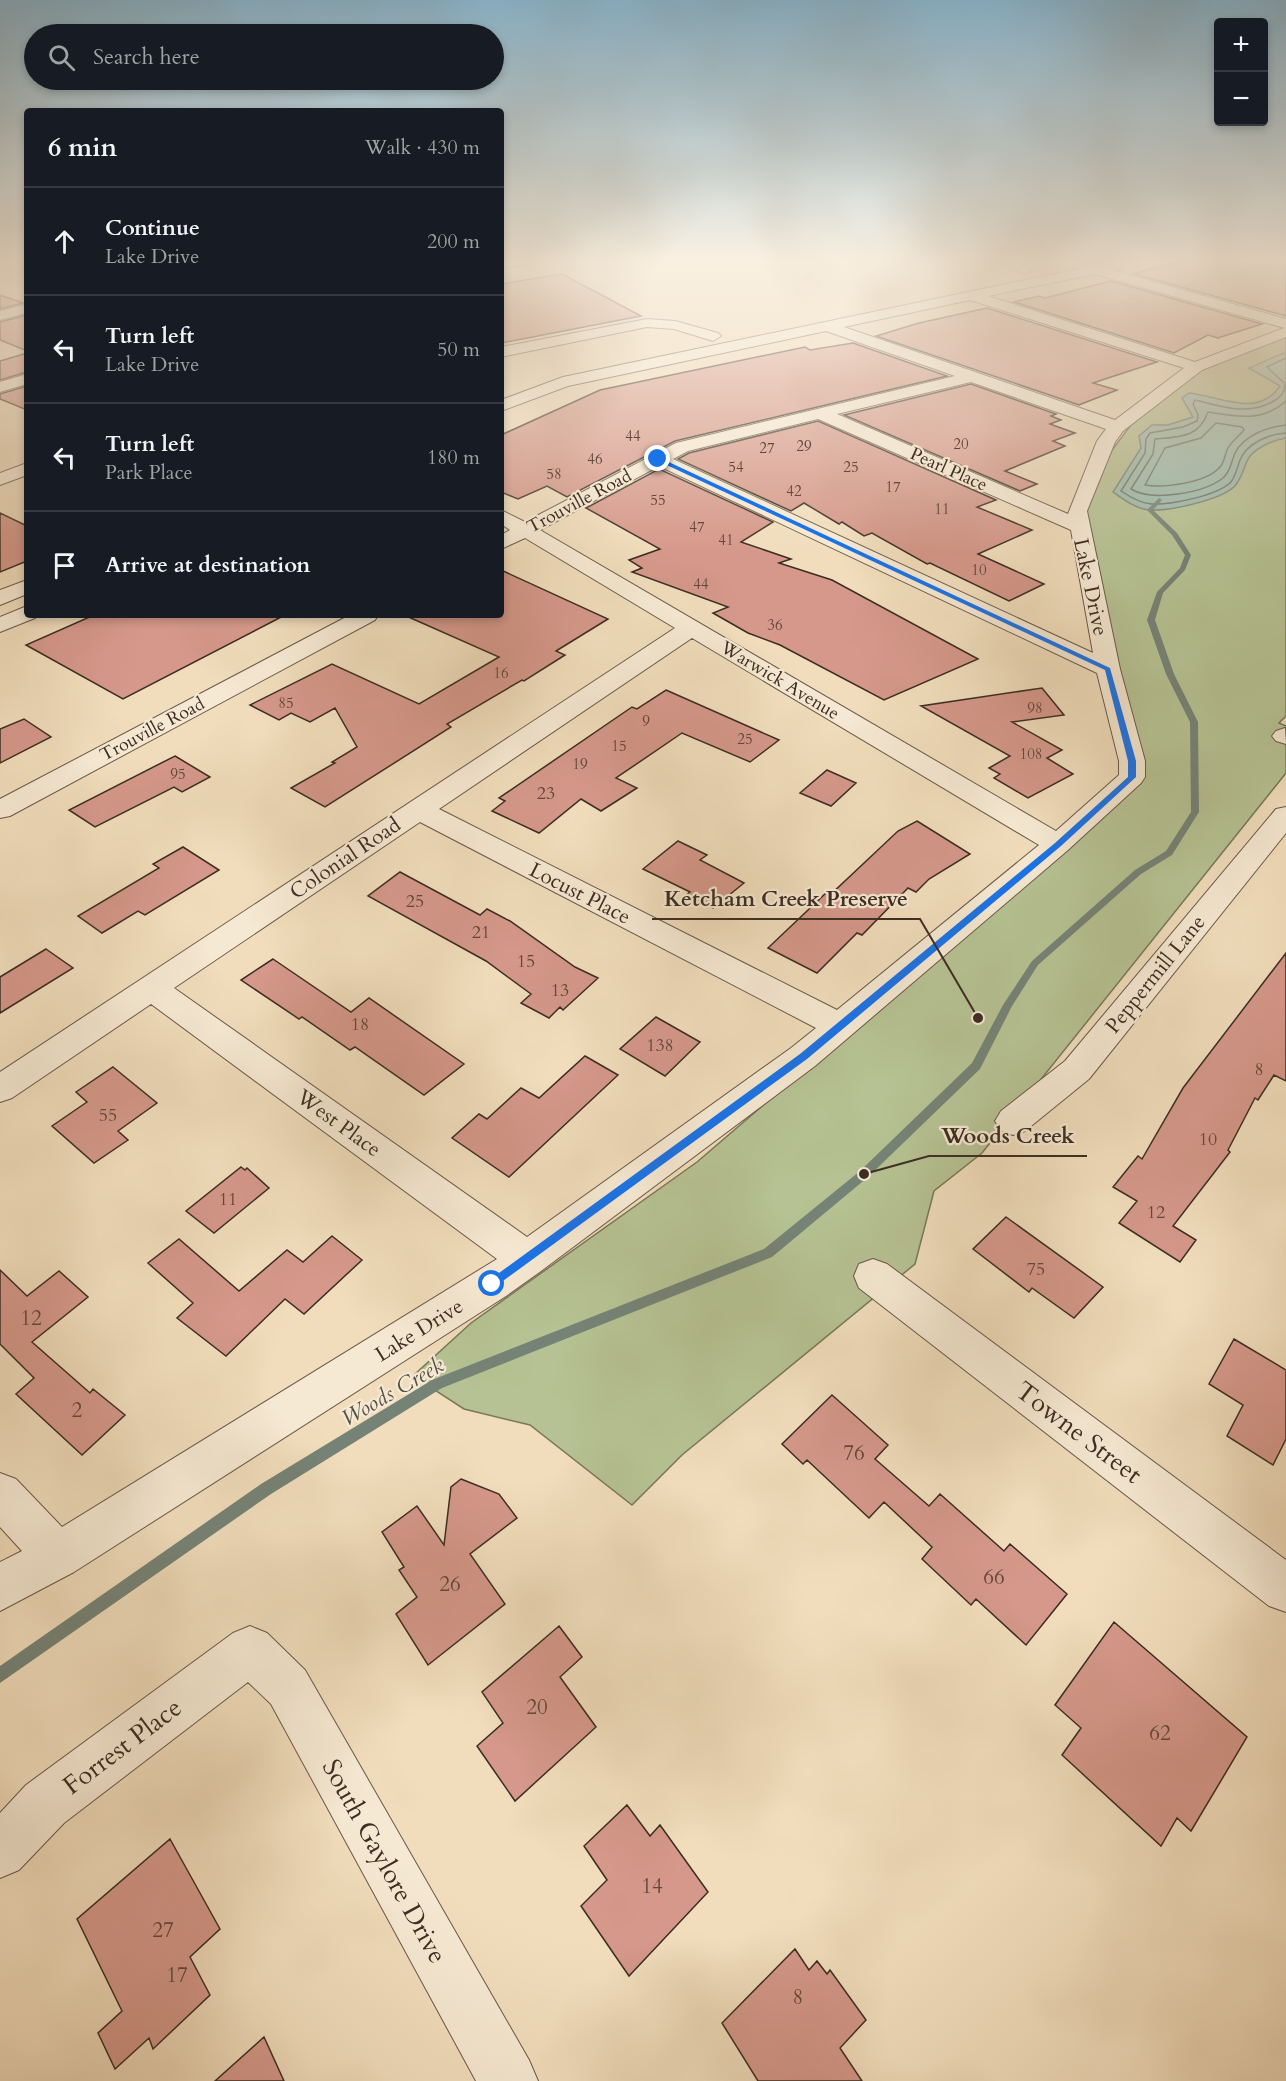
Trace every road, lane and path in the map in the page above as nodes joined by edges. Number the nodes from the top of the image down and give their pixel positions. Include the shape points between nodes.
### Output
1 (604, 359) edge
2 (671, 359) edge
3 (920, 359) edge
4 (1171, 359) edge
5 (1216, 359) edge
6 (1196, 367) junction
7 (552, 370) dead end
8 (970, 377) junction
9 (24, 380) edge
10 (0, 387) edge
11 (504, 405) edge
12 (819, 413) junction
13 (1117, 427) junction
14 (658, 459) junction
15 (24, 471) edge
16 (0, 479) edge
17 (504, 518) edge
18 (1078, 526) junction
19 (525, 531) junction
20 (504, 542) edge
21 (24, 587) edge
22 (0, 597) edge
23 (24, 614) edge
24 (361, 618) edge
25 (0, 625) edge
26 (691, 628) junction
27 (1108, 669) junction
28 (417, 809) junction
29 (0, 810) edge
30 (1286, 815) edge
31 (1058, 844) junction
32 (152, 988) junction
33 (840, 1026) junction
34 (0, 1089) edge
35 (1013, 1121) dead end
36 (527, 1259) junction
37 (873, 1276) dead end
38 (0, 1495) edge
39 (58, 1556) junction
40 (0, 1588) edge
41 (1286, 1589) edge
42 (250, 1650) joint
43 (0, 1851) edge
44 (508, 2081) edge

1 - 7 street
2 - 11 street via 563,382
3 - 8 street
4 - 6 street
5 - 6 street, Lake Drive
6 - 13 street, Lake Drive
8 - 12 street, Trouville Road
8 - 13 street
9 - 10 street
12 - 14 street, Trouville Road via 698,442
12 - 18 street, Pearl Place
13 - 18 street, Lake Drive via 1106,441 1077,511
14 - 19 street, Trouville Road
14 - 27 street
15 - 16 street
17 - 19 street, Warwick Avenue
18 - 27 street, Lake Drive
19 - 20 street, Trouville Road
19 - 26 street, Warwick Avenue
21 - 22 street
23 - 25 street
24 - 29 street, Trouville Road
26 - 28 street, Colonial Road
26 - 31 street, Warwick Avenue
27 - 31 street, Lake Drive via 1132,761 1132,777
28 - 32 street, Colonial Road
28 - 33 street, Locust Place
30 - 35 street, Peppermill Lane via 1077,1070
31 - 33 street, Lake Drive
32 - 34 street, Colonial Road
32 - 36 street, West Place
33 - 36 street, Lake Drive
36 - 39 street, Lake Drive
37 - 41 street, Towne Street
38 - 39 street
39 - 40 street, Lake Drive
42 - 43 street, Forrest Place via 45,1804
42 - 44 street, South Gaylore Drive via 288,1687

